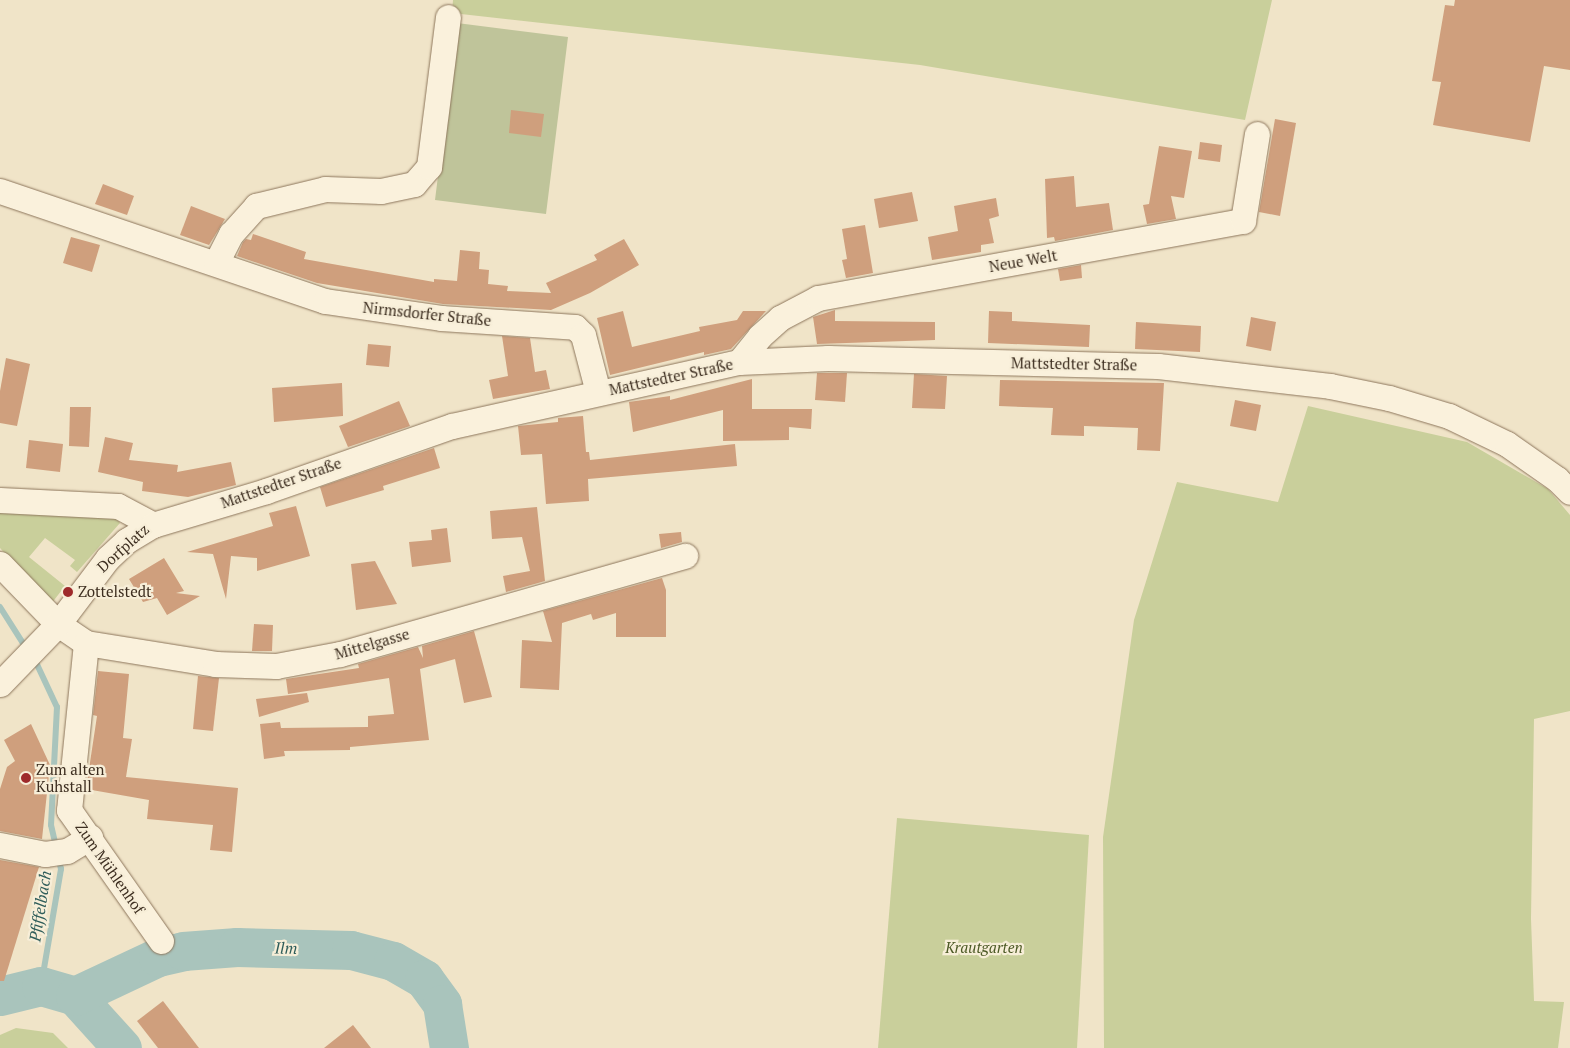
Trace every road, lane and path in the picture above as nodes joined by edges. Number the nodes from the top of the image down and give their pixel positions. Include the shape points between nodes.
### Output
1 (448, 17) dead end
2 (1257, 134) dead end
3 (0, 192) edge
4 (216, 263) junction
5 (739, 362) junction
6 (598, 392) junction
7 (1570, 492) edge
8 (0, 500) edge
9 (153, 524) junction
10 (685, 556) dead end
11 (0, 564) edge
12 (58, 624) junction
13 (86, 644) junction
14 (13, 665) edge
15 (90, 837) junction
16 (0, 845) edge
17 (161, 941) dead end

1 - 4 street via 428,167 414,184 381,191 325,189 256,206 231,234
2 - 5 street, Neue Welt via 1243,221 818,298 780,318
3 - 4 street, Nirmsdorfer Straße
4 - 6 street, Nirmsdorfer Straße via 325,301 358,308 441,318 575,327 583,335
5 - 6 street, Mattstedter Straße
5 - 7 street, Mattstedter Straße via 828,358 1208,370 1330,386 1389,398 1448,416 1507,444 1557,478
6 - 9 street, Mattstedter Straße via 452,426 266,490
8 - 9 street, Dorfplatz via 118,506
9 - 12 street, Dorfplatz via 126,541 108,558
10 - 13 street, Mittelgasse via 340,654 276,666 215,664
11 - 12 street
12 - 13 street, Mittelgasse
12 - 14 street, Dorfplatz
13 - 15 street, Zum Mühlenhof via 69,810
15 - 16 street via 56,853
15 - 17 street, Zum Mühlenhof

